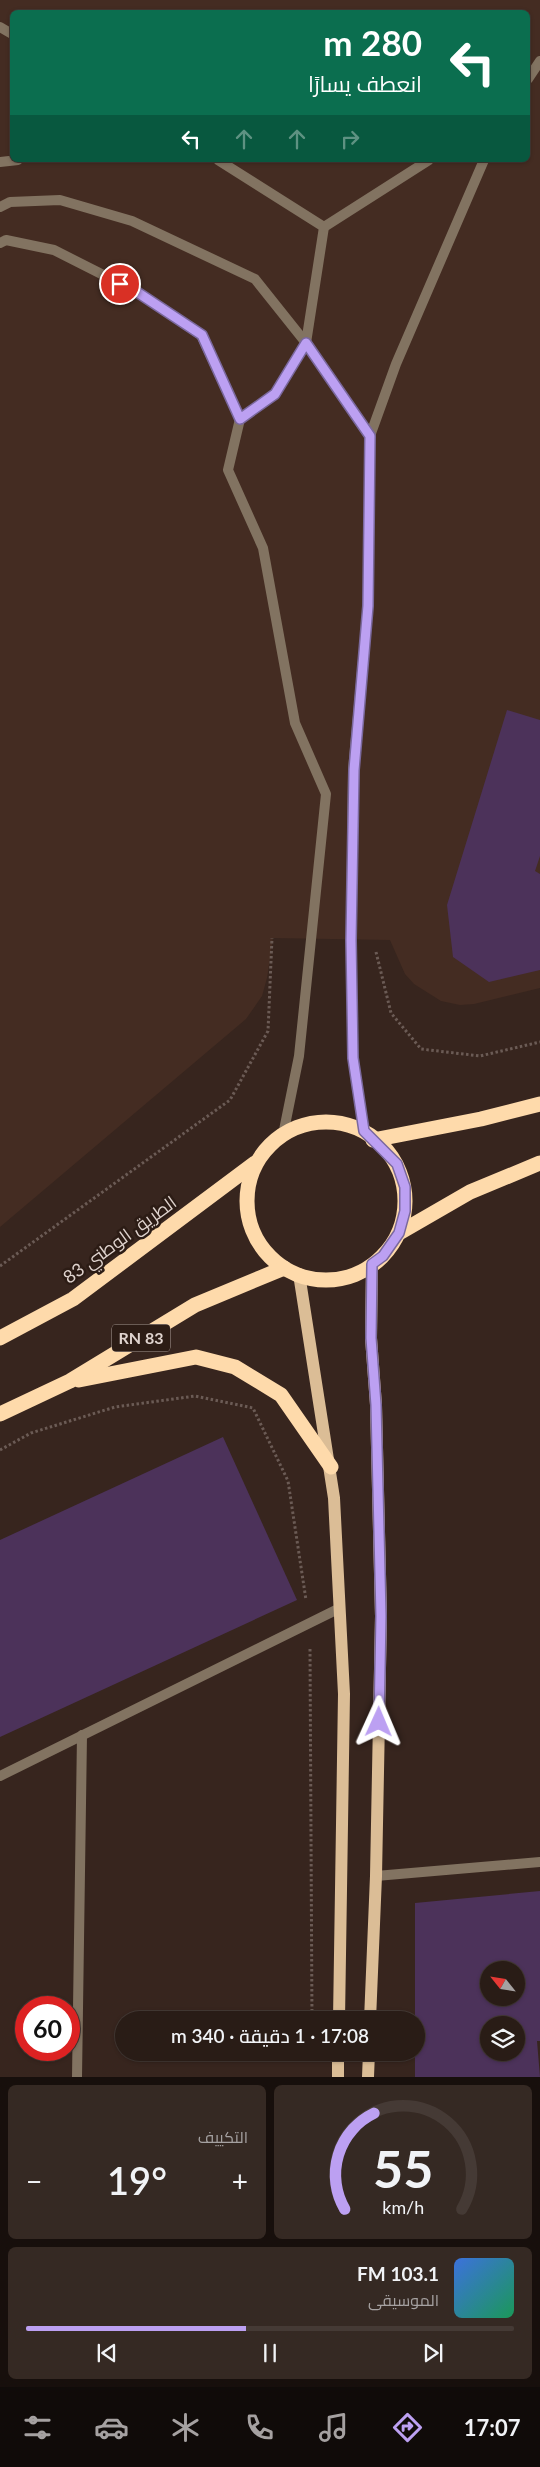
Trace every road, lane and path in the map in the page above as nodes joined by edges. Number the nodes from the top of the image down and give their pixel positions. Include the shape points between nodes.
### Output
1 (540, 61) edge
2 (530, 76) edge
3 (221, 162) edge
4 (425, 162) edge
5 (483, 162) edge
6 (0, 208) edge
7 (324, 226) junction
8 (0, 243) edge
9 (306, 343) junction
10 (240, 419) junction
11 (370, 436) junction
12 (272, 938) dead end
13 (375, 949) dead end
14 (540, 1042) edge
15 (540, 1104) edge
16 (283, 1135) junction
17 (368, 1135) junction
18 (255, 1163) junction
19 (540, 1163) edge
20 (399, 1233) junction
21 (372, 1264) junction
22 (0, 1266) edge
23 (284, 1268) junction
24 (299, 1274) junction
25 (0, 1338) edge
26 (70, 1381) junction
27 (0, 1414) edge
28 (0, 1450) edge
29 (331, 1467) junction
30 (340, 1608) junction
31 (309, 1622) junction
32 (82, 1735) junction
33 (0, 1776) edge
34 (540, 1862) edge
35 (376, 1876) junction
36 (312, 2011) edge
37 (338, 2011) edge
38 (370, 2011) edge
39 (338, 2061) edge
40 (369, 2061) edge
41 (77, 2077) edge
42 (338, 2077) edge
43 (368, 2077) edge

1 - 2 street
3 - 7 street
4 - 7 street
5 - 11 street via 396,364
6 - 9 street via 10,202 60,200 132,221 255,279
7 - 9 street
8 - 10 street via 6,240 54,250 137,292 202,335
9 - 10 street via 275,394
9 - 11 street
10 - 16 street via 228,470 264,548 295,723 326,794 299,1056
11 - 17 street via 368,606 354,770 351,940 353,1058
12 - 22 path via 268,1030 230,1100
13 - 14 path via 391,1013 421,1049 480,1056
15 - 17 highway via 481,1119
16 - 17 highway via 300,1126 318,1122 342,1123
16 - 18 highway
17 - 20 highway via 397,1164 405,1187 405,1211
18 - 23 highway via 248,1188 248,1211 254,1233 266,1253
18 - 25 highway, الطريق الوطني 83 via 73,1299
19 - 20 highway via 470,1192
20 - 21 highway via 383,1256
21 - 24 highway via 361,1272 335,1280
21 - 35 main road via 371,1338 376,1405 381,1616
23 - 24 highway
23 - 26 highway, RN 83 via 195,1305
24 - 29 main road
26 - 27 highway, RN 83
26 - 29 highway via 196,1358 235,1367 281,1395
28 - 31 path via 31,1433 115,1408 195,1396 253,1408 288,1481
29 - 30 main road
30 - 31 street
30 - 37 main road via 344,1694
31 - 32 street
31 - 36 path
32 - 33 street
32 - 41 street
34 - 35 street
35 - 38 main road
39 - 42 main road
40 - 43 main road

